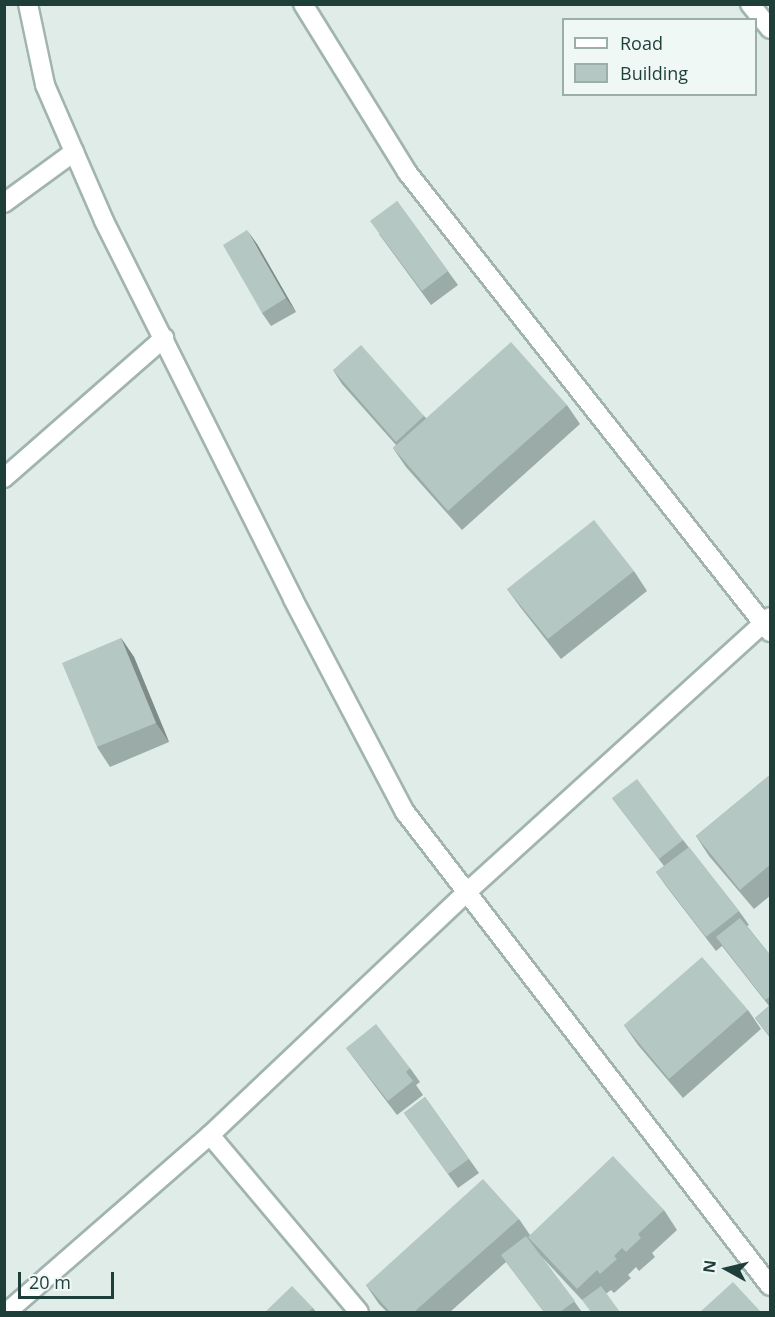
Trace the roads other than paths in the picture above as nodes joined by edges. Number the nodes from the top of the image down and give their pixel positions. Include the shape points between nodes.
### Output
1 (28, 4) edge
2 (303, 4) edge
3 (750, 4) edge
4 (771, 29) edge
5 (74, 152) junction
6 (4, 203) edge
7 (164, 338) junction
8 (4, 478) edge
9 (768, 624) edge
10 (468, 891) junction
11 (210, 1135) junction
12 (771, 1286) edge
13 (7, 1312) edge
14 (359, 1312) edge

1 - 5 street via 45,85
2 - 9 street via 408,172
3 - 4 street
5 - 6 street
5 - 7 street via 104,221
7 - 8 street
7 - 10 street via 293,599 405,812
9 - 10 street
10 - 11 street
10 - 12 street
11 - 13 street
11 - 14 street

